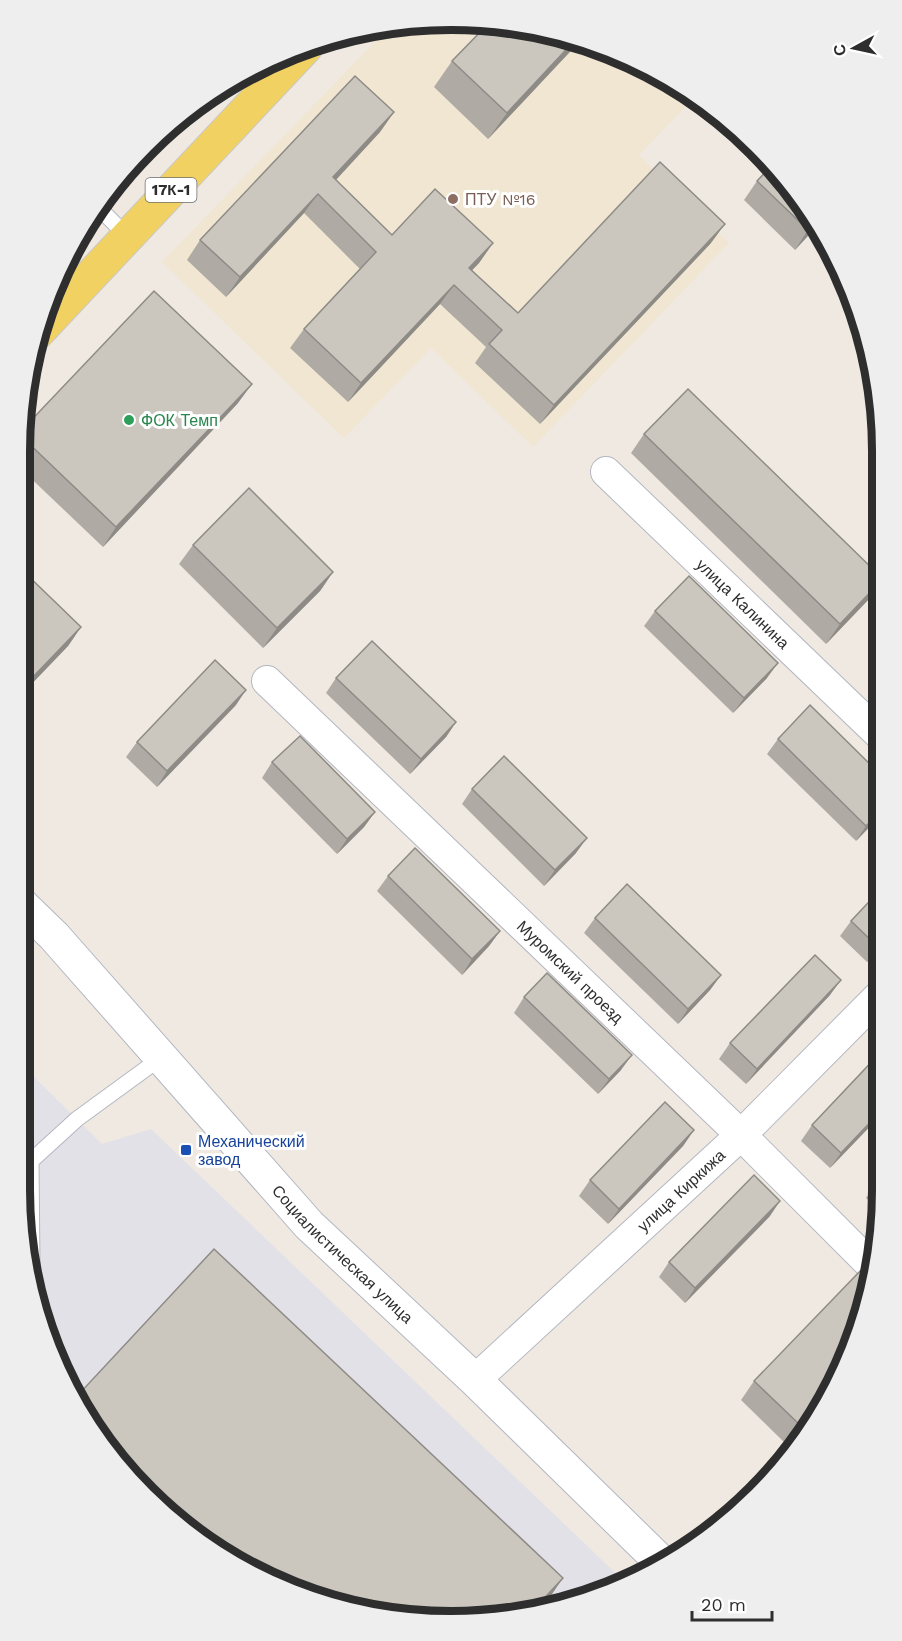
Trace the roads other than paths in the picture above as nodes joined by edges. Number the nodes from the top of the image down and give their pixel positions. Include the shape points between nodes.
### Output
1 (293, 61) edge
2 (104, 213) edge
3 (128, 237) junction
4 (51, 318) edge
5 (606, 472) dead end
6 (267, 681) dead end
7 (872, 727) edge
8 (30, 913) edge
9 (872, 1003) edge
10 (162, 1057) junction
11 (741, 1135) junction
12 (32, 1223) edge
13 (866, 1260) edge
14 (475, 1380) junction
15 (657, 1558) edge

1 - 3 main road, 17К-1
2 - 3 lane
3 - 4 main road, 17К-1
5 - 7 street, улица Калинина
6 - 11 street, Муромский проезд
8 - 10 main road, Социалистическая улица
9 - 11 street, улица Киркижа
10 - 12 lane via 77,1119 31,1161
10 - 14 main road, Социалистическая улица via 309,1225
11 - 13 street, Муромский проезд
11 - 14 street, улица Киркижа
14 - 15 main road, Социалистическая улица

